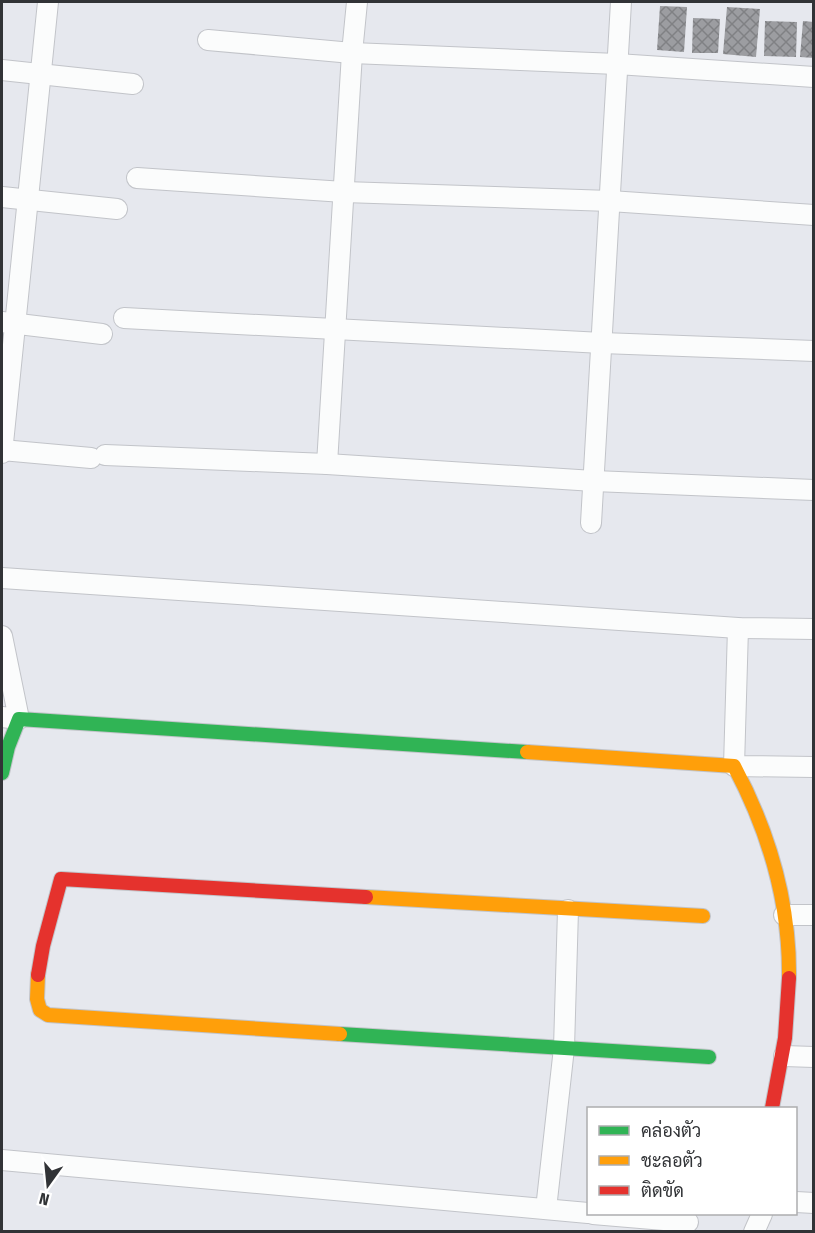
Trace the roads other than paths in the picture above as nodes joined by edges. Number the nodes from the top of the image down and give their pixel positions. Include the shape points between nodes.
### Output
1 (48, 2) edge
2 (357, 2) edge
3 (621, 2) edge
4 (208, 40) dead end
5 (352, 53) junction
6 (617, 64) junction
7 (2, 70) edge
8 (42, 74) junction
9 (813, 77) edge
10 (133, 84) dead end
11 (137, 178) dead end
12 (344, 192) junction
13 (2, 197) edge
14 (28, 200) junction
15 (610, 201) junction
16 (117, 209) dead end
17 (813, 215) edge
18 (124, 318) dead end
19 (8, 322) edge
20 (335, 329) junction
21 (102, 334) dead end
22 (602, 343) junction
23 (813, 351) edge
24 (2, 451) edge
25 (327, 464) junction
26 (594, 481) junction
27 (813, 490) edge
28 (591, 523) dead end
29 (2, 578) edge
30 (738, 628) junction
31 (813, 629) edge
32 (2, 636) edge
33 (10, 718) edge
34 (735, 766) junction
35 (813, 767) edge
36 (2, 773) edge
37 (568, 910) junction
38 (784, 915) junction
39 (813, 915) edge
40 (703, 916) dead end
41 (564, 1048) junction
42 (784, 1056) junction
43 (710, 1057) dead end
44 (813, 1057) edge
45 (772, 1107) edge
46 (2, 1160) edge
47 (797, 1202) edge
48 (813, 1203) edge
49 (546, 1209) junction
50 (587, 1213) edge
51 (605, 1215) edge
52 (689, 1222) edge

1 - 8 street
2 - 5 street
3 - 6 street
4 - 5 street
5 - 6 street
5 - 12 street
6 - 9 street
6 - 15 street
7 - 8 street
8 - 10 street
8 - 14 street
11 - 12 street
12 - 15 street
12 - 20 street
13 - 14 street
14 - 16 street
14 - 19 street
15 - 17 street
15 - 22 street
18 - 20 street
19 - 21 street
19 - 24 street
20 - 22 street
20 - 25 street
22 - 23 street
22 - 26 street
24 - 25 street
25 - 26 street
26 - 27 street
26 - 28 street
29 - 30 street
30 - 31 street
30 - 34 street
32 - 33 street
33 - 34 street
33 - 36 street
34 - 35 street
34 - 38 street via 762,823
37 - 40 street
37 - 41 street
37 - 41 street via 61,879 44,942 36,997 40,1010 48,1015
38 - 39 street
38 - 42 street via 789,982
41 - 43 street
41 - 49 street
42 - 44 street
42 - 45 street
46 - 49 street
47 - 48 street
49 - 50 street
51 - 52 street

